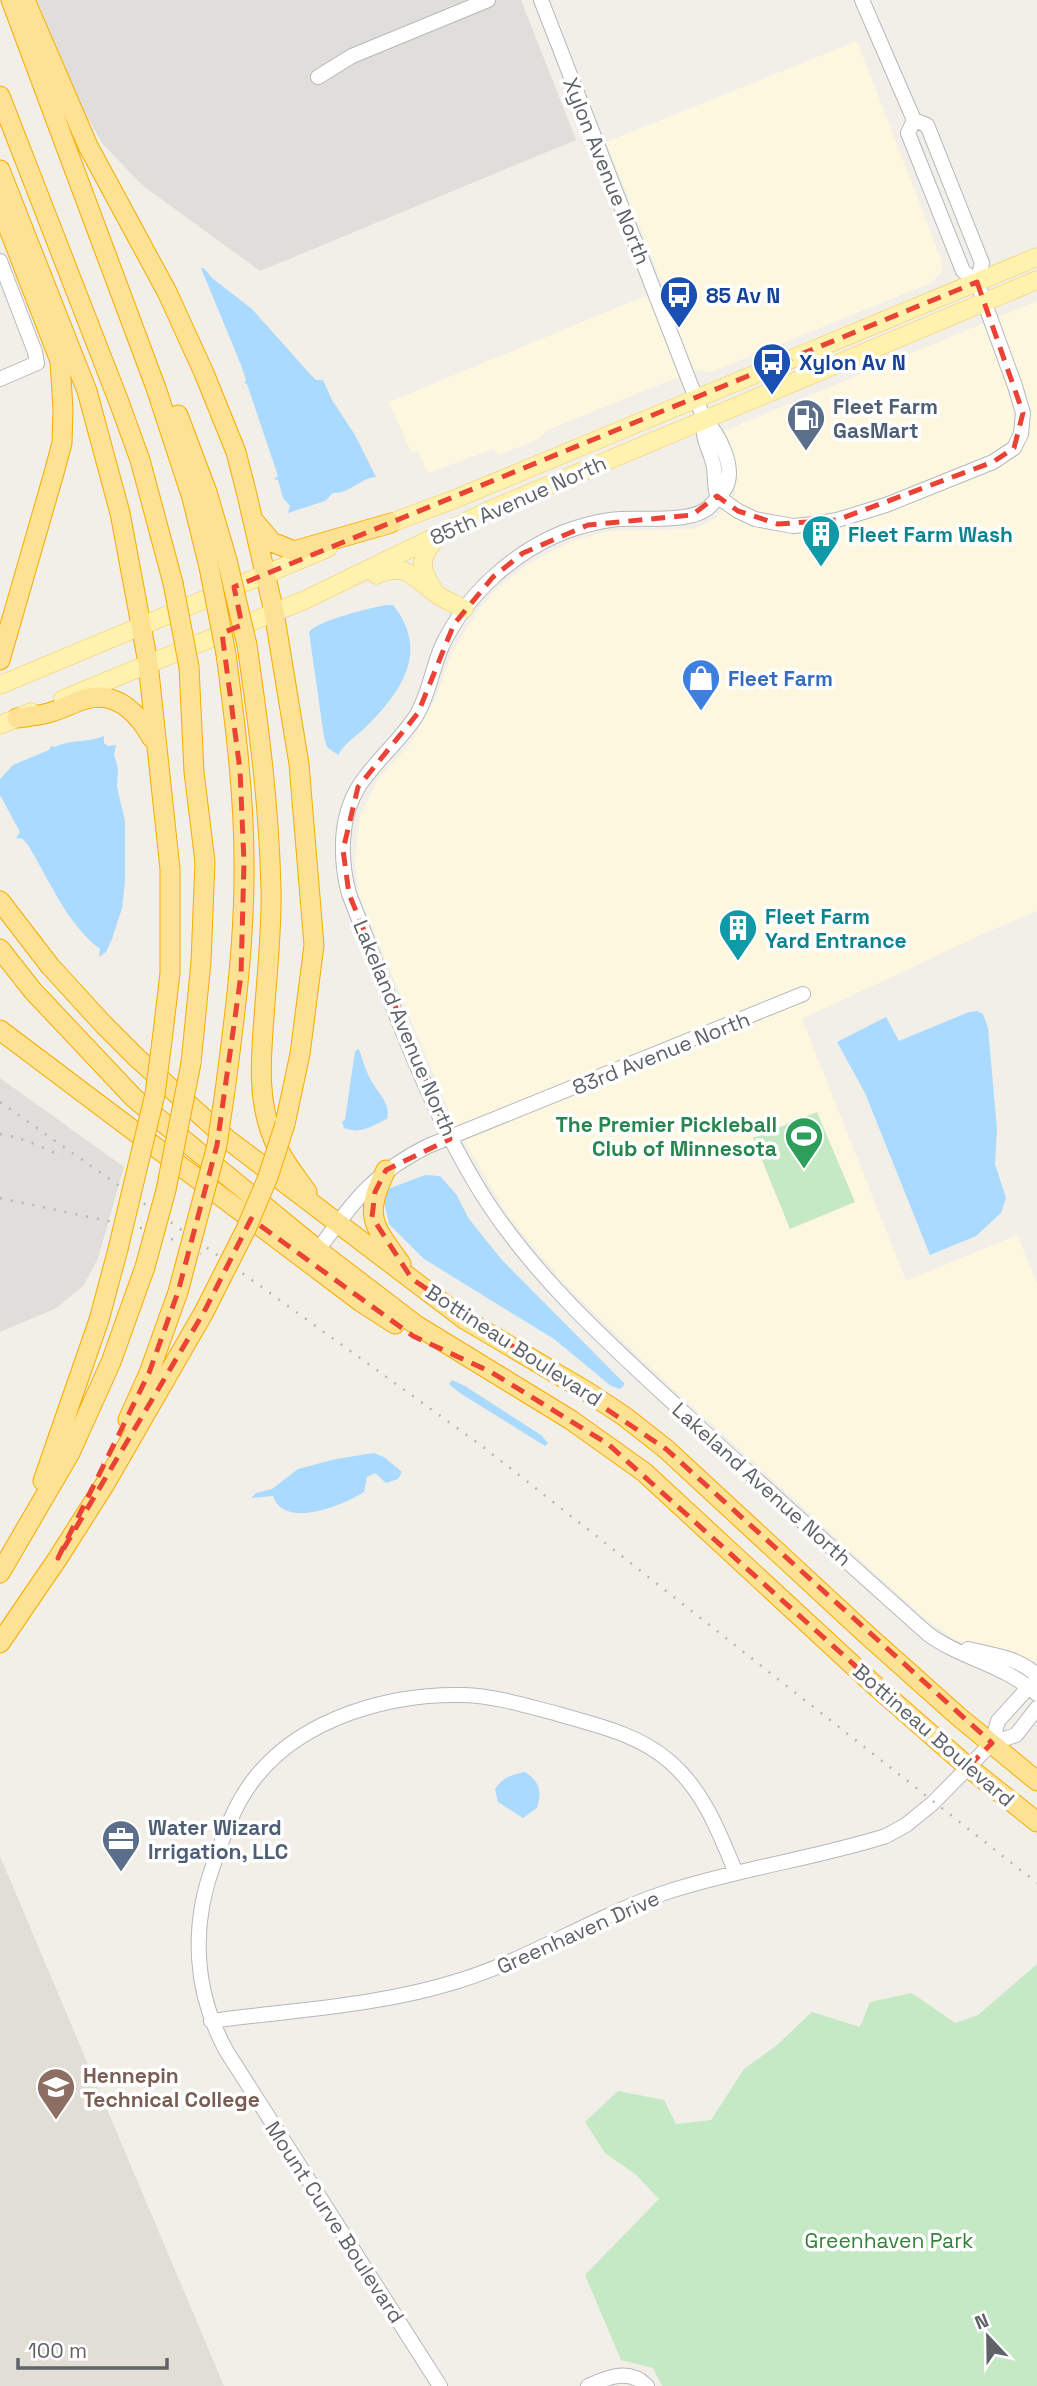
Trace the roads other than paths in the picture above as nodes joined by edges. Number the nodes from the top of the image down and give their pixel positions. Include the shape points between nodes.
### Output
1 (11, 0) edge
2 (25, 0) edge
3 (488, 0) edge
4 (541, 0) edge
5 (862, 0) edge
6 (318, 77) dead end
7 (0, 96) edge
8 (914, 120) junction
9 (0, 170) edge
10 (0, 206) edge
11 (1037, 257) edge
12 (0, 261) edge
13 (1037, 280) edge
14 (976, 282) junction
15 (983, 302) junction
16 (0, 379) edge
17 (697, 399) junction
18 (704, 419) junction
19 (718, 496) junction
20 (252, 518) junction
21 (391, 523) junction
22 (439, 535) junction
23 (218, 563) junction
24 (264, 575) junction
25 (322, 592) junction
26 (437, 595) junction
27 (464, 609) junction
28 (274, 612) junction
29 (141, 625) junction
30 (0, 660) edge
31 (148, 663) junction
32 (0, 685) edge
33 (8, 721) edge
34 (157, 747) junction
35 (0, 901) edge
36 (0, 949) edge
37 (803, 994) dead end
38 (0, 1030) edge
39 (450, 1139) junction
40 (386, 1170) junction
41 (318, 1207) junction
42 (337, 1224) junction
43 (318, 1250) junction
44 (412, 1279) junction
45 (491, 1372) junction
46 (19, 1542) junction
47 (58, 1558) junction
48 (0, 1573) edge
49 (0, 1643) edge
50 (1035, 1683) edge
51 (1037, 1708) edge
52 (992, 1744) junction
53 (968, 1767) junction
54 (1037, 1781) edge
55 (1037, 1822) edge
56 (736, 1873) junction
57 (211, 2021) junction
58 (440, 2386) edge
59 (588, 2386) edge
60 (647, 2386) edge

1 - 23 highway
2 - 20 highway via 84,138 167,292 204,373 236,452
3 - 6 street via 352,55
4 - 17 street, Xylon Avenue North
5 - 8 street
7 - 46 highway, bridge via 140,460 173,583 189,667 194,772 205,862 191,1063 166,1190 145,1267 92,1406
8 - 14 street via 908,133 962,271
8 - 14 street via 927,125 982,263
9 - 29 highway via 87,391 120,513
10 - 30 highway via 60,361 63,408 59,453
11 - 14 main road, 85th Avenue North
12 - 16 street via 37,363
13 - 15 main road, 85th Avenue North
14 - 15 street
14 - 17 main road, 85th Avenue North
15 - 18 main road, 85th Avenue North
15 - 19 street via 1023,413 1014,448 993,462 837,520 778,524 738,511
17 - 18 street, Xylon Avenue North
17 - 21 main road, 85th Avenue North
18 - 19 street via 702,436
18 - 22 main road, 85th Avenue North
19 - 27 street, Lakeland Avenue North via 707,509 692,515 611,520 565,532 523,553
20 - 21 highway via 272,542 294,551
20 - 24 highway
21 - 24 main road, 85th Avenue North
22 - 25 main road, 85th Avenue North
22 - 26 main road via 423,559 425,578
23 - 41 highway, bridge via 247,645 266,785 270,933 262,1095 274,1141
23 - 47 highway, bridge via 240,769 244,862 240,975 217,1145 178,1292 149,1373
24 - 28 highway
24 - 29 main road, 85th Avenue North
25 - 26 main road via 393,569 411,573
25 - 28 main road, 85th Avenue North
26 - 27 main road
27 - 39 street, Lakeland Avenue North via 443,644 418,713 358,787 344,828 343,850 349,894
28 - 31 main road, 85th Avenue North
28 - 47 highway, bridge via 299,764 314,945 300,1054 285,1124 268,1177 204,1312
29 - 31 highway
29 - 32 main road, 85th Avenue North
31 - 33 main road, 85th Avenue North
31 - 34 highway
33 - 34 highway via 89,698 109,699 125,705 142,720
34 - 46 highway, bridge via 172,923 152,1107 99,1320
35 - 41 highway, Bottineau Boulevard via 50,966 137,1058 227,1139
36 - 43 highway, Bottineau Boulevard via 33,991 134,1098
37 - 39 street, 83rd Avenue North
38 - 45 highway via 361,1302 413,1336
39 - 40 street, 83rd Avenue North
39 - 50 street, Lakeland Avenue North via 508,1232 562,1296 666,1396 932,1637 961,1654
40 - 42 street, 83rd Avenue North
40 - 44 highway via 375,1192 372,1217
41 - 42 highway, Bottineau Boulevard
42 - 43 street, 83rd Avenue North
42 - 44 highway, Bottineau Boulevard
43 - 45 highway, Bottineau Boulevard via 416,1325
44 - 52 highway, Bottineau Boulevard via 464,1319 624,1416 666,1449
45 - 53 highway, Bottineau Boulevard via 571,1420 644,1472
46 - 48 highway
47 - 49 highway
50 - 52 street, Lakeland Avenue North via 998,1721
51 - 52 street via 1016,1735
52 - 53 street, Greenhaven Drive
52 - 54 highway, Bottineau Boulevard
53 - 55 highway, Bottineau Boulevard
53 - 56 street, Greenhaven Drive via 897,1831
56 - 57 street, Greenhaven Drive via 622,1909 502,1966 457,1982 413,1994
56 - 57 street, Mount Curve Boulevard via 705,1803 689,1781 646,1745 621,1733 528,1706 465,1695 364,1709 338,1717 290,1743 255,1777 237,1805 207,1880 200,1911 198,1958
57 - 58 street, Mount Curve Boulevard
59 - 60 street via 629,2375

